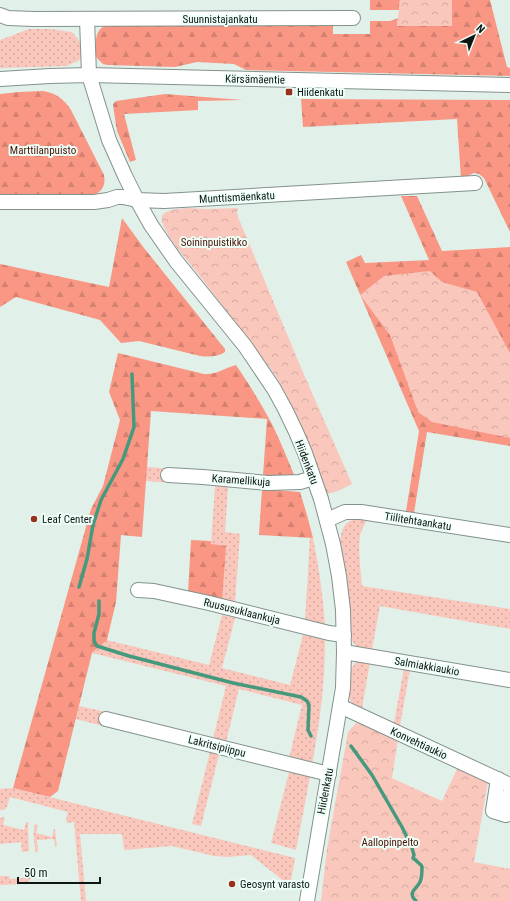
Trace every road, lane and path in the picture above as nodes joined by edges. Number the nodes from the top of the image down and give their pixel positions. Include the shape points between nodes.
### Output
1 (0, 15) edge
2 (353, 18) dead end
3 (87, 19) junction
4 (89, 75) junction
5 (0, 79) edge
6 (510, 85) edge
7 (475, 183) dead end
8 (137, 200) junction
9 (0, 202) edge
10 (168, 475) dead end
11 (314, 478) junction
12 (327, 520) junction
13 (510, 535) edge
14 (138, 590) dead end
15 (344, 635) junction
16 (344, 652) junction
17 (510, 680) edge
18 (340, 706) junction
19 (106, 719) dead end
20 (329, 774) junction
21 (504, 782) edge
22 (510, 793) edge
23 (307, 901) edge

1 - 3 street, Suunnistajankatu via 8,18
2 - 3 street, Suunnistajankatu
3 - 4 street
4 - 5 street, Kärsämäentie
4 - 6 street, Kärsämäentie
4 - 8 street, Hiidenkatu via 109,140
7 - 8 street, Munttismäenkatu via 164,201
8 - 9 street, Munttismäenkatu via 117,197 94,202
8 - 11 street, Hiidenkatu via 176,261 245,346 274,389 296,432
10 - 11 street, Karamellikuja via 268,482 300,482
11 - 12 street, Hiidenkatu
12 - 13 street, Tiilitehtaankatu via 345,512 361,512
12 - 15 street, Hiidenkatu via 339,576
14 - 15 street, Ruususuklaankuja via 209,603
15 - 16 street, Hiidenkatu
16 - 17 street, Salmiakkiaukio
16 - 18 street, Hiidenkatu
18 - 20 street, Hiidenkatu
18 - 21 street, Konvehtiaukio
19 - 20 street, Lakritsipiippu
20 - 23 street, Hiidenkatu
21 - 22 street, Konvehtiaukio via 493,811 506,815

